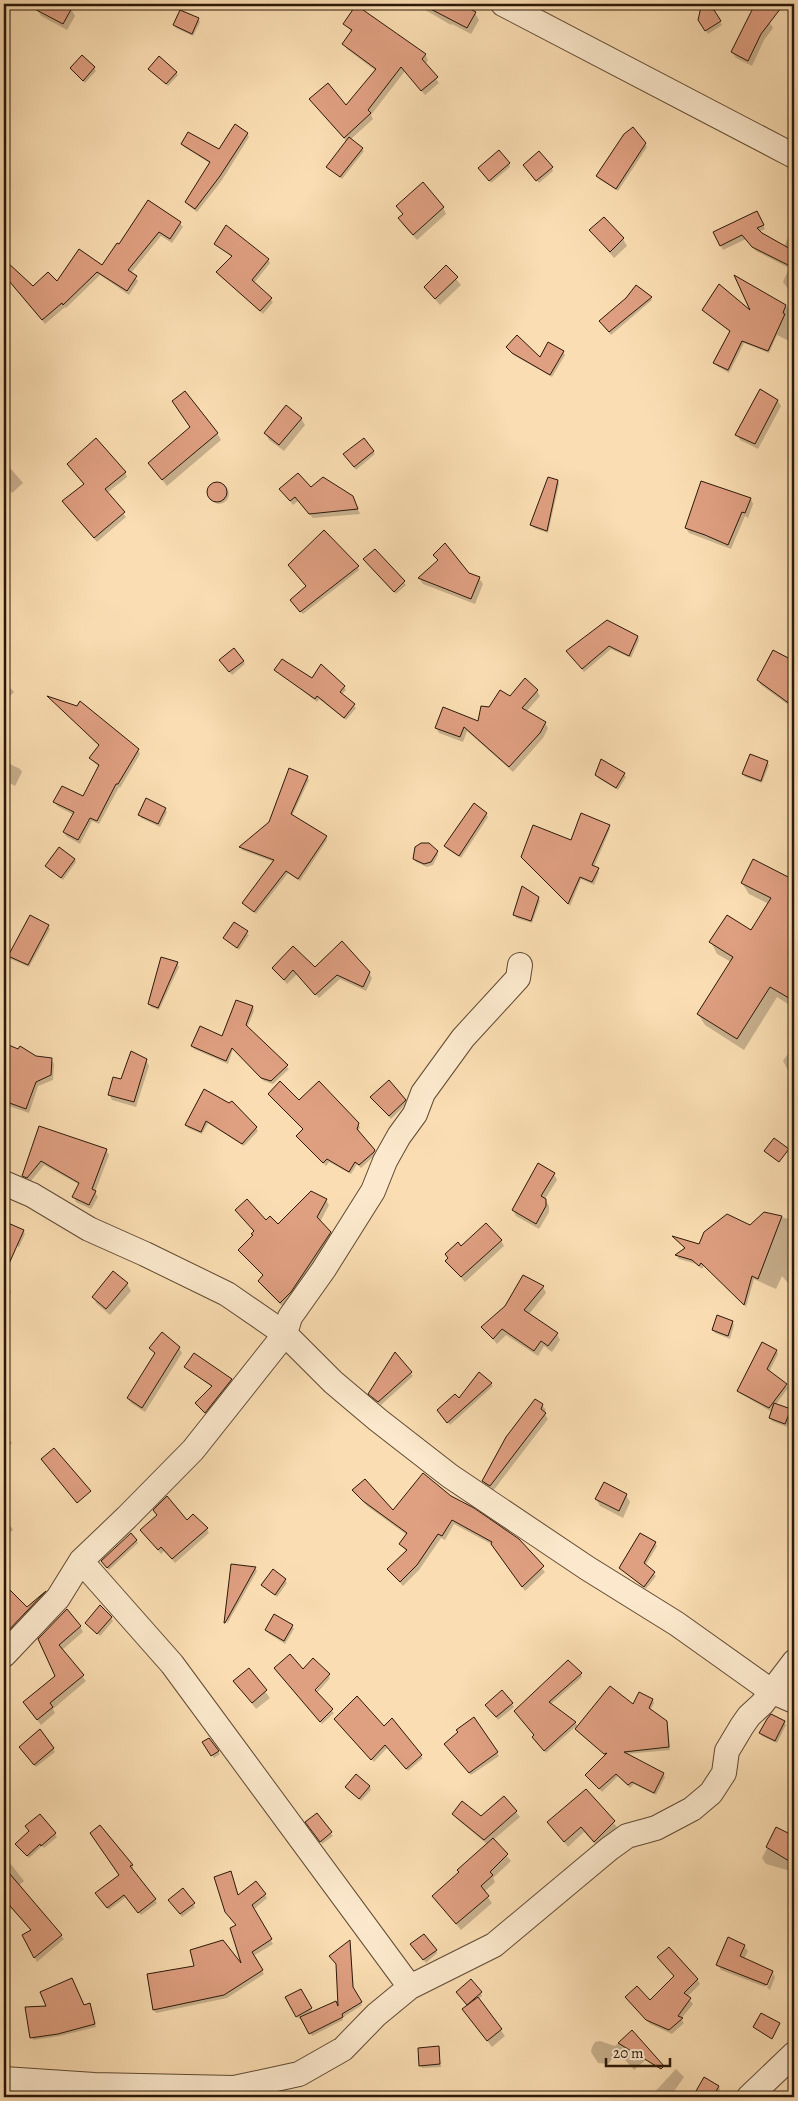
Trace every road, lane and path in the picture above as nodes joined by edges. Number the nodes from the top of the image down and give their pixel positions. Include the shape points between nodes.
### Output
1 (503, 4) edge
2 (794, 156) edge
3 (520, 965) dead end
4 (4, 1183) edge
5 (284, 1334) junction
6 (81, 1561) junction
7 (4, 1655) edge
8 (794, 1662) edge
9 (771, 1691) junction
10 (794, 1701) edge
11 (410, 1987) junction
12 (794, 2054) edge
13 (4, 2079) edge
14 (749, 2097) edge

1 - 2 street
3 - 5 street via 518,978 463,1038 423,1093 415,1114 385,1161 373,1191 290,1316
4 - 5 street via 32,1195 89,1229 227,1294
5 - 6 street via 193,1450
5 - 9 street via 333,1382 450,1476 677,1624
6 - 7 street via 58,1598
6 - 11 street via 172,1664
8 - 9 street
9 - 10 street
9 - 11 street via 749,1716 727,1751 724,1773 711,1793 692,1809 656,1828 627,1836 494,1945
11 - 13 street via 376,2015 343,2049 299,2074 234,2088 94,2086
12 - 14 street

